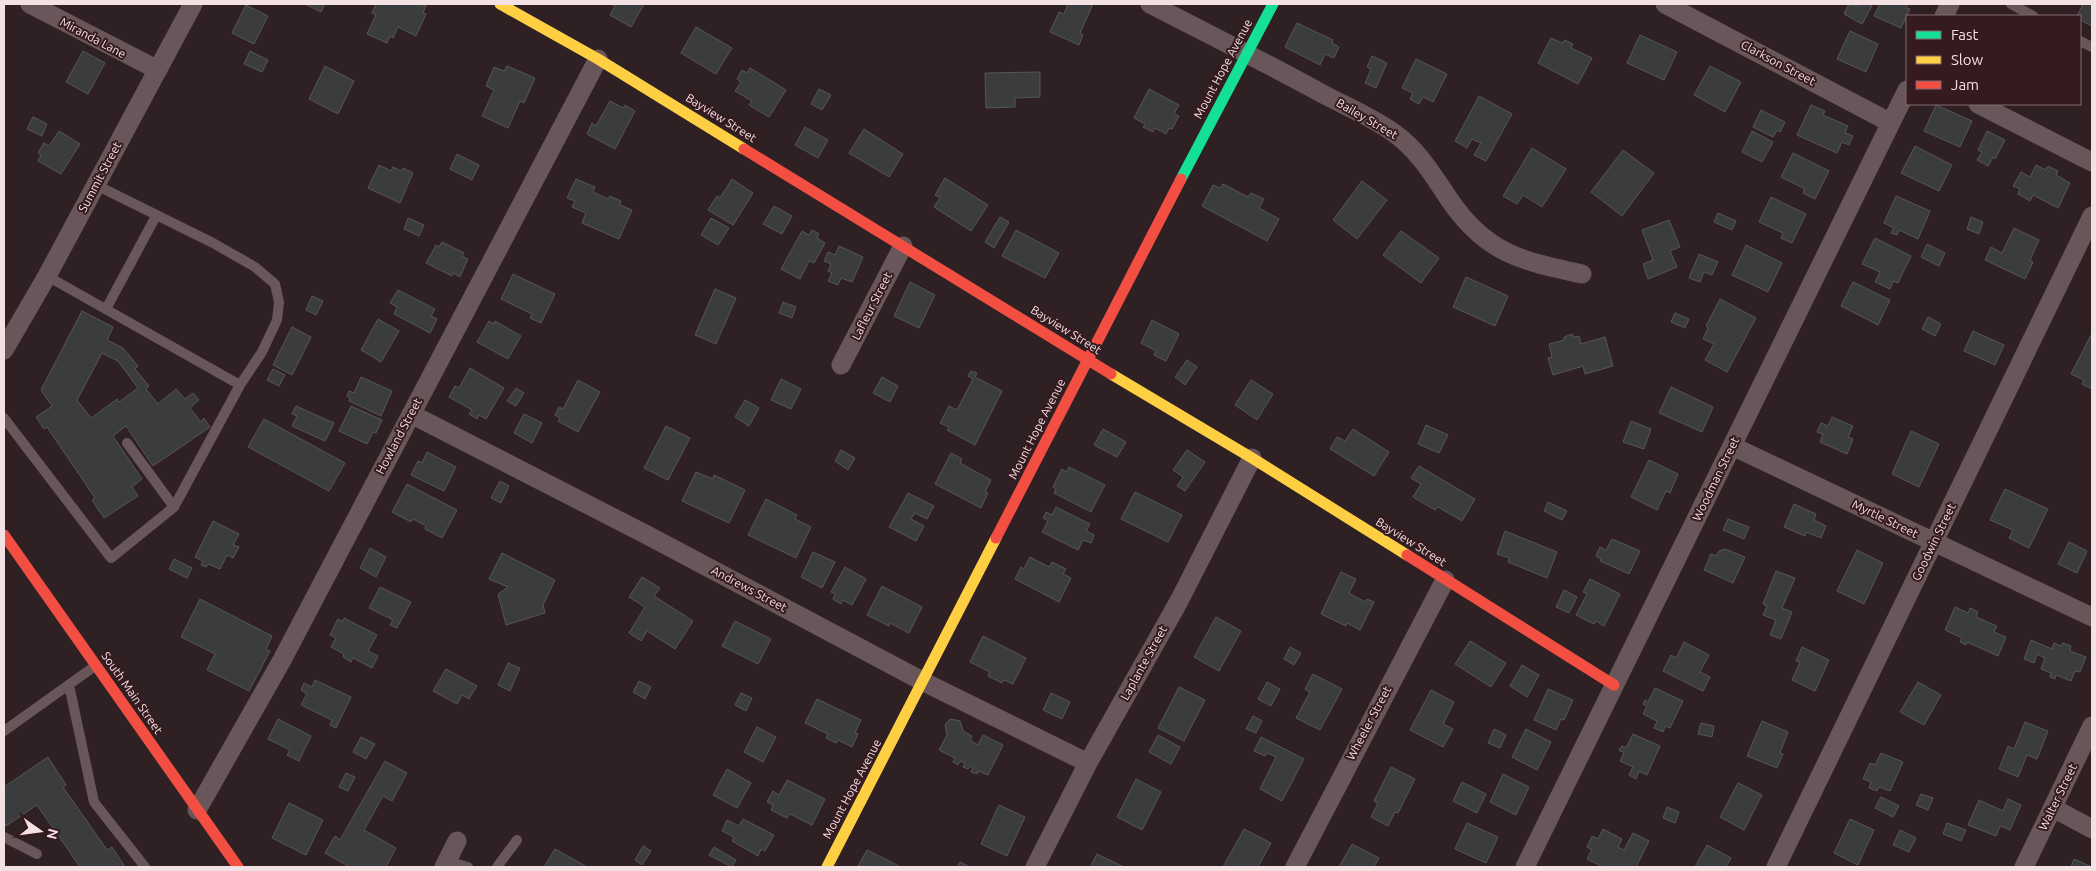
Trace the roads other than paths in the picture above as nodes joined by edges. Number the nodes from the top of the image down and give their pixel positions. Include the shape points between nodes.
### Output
1 (30, 4) edge
2 (194, 4) edge
3 (500, 4) edge
4 (1150, 4) edge
5 (1273, 4) edge
6 (1665, 4) edge
7 (2012, 4) edge
8 (2031, 15) edge
9 (1247, 53) junction
10 (598, 59) junction
11 (158, 70) junction
12 (1906, 92) edge
13 (1980, 105) edge
14 (1891, 123) junction
15 (2092, 162) edge
16 (96, 185) junction
17 (156, 216) junction
18 (2092, 216) edge
19 (903, 246) junction
20 (1582, 274) dead end
21 (47, 276) junction
22 (106, 309) junction
23 (4, 350) edge
24 (1087, 360) junction
25 (841, 365) dead end
26 (240, 385) junction
27 (411, 414) junction
28 (4, 418) edge
29 (126, 442) dead end
30 (1732, 446) junction
31 (1252, 458) junction
32 (174, 507) junction
33 (4, 535) edge
34 (1934, 543) junction
35 (1446, 580) junction
36 (2092, 617) edge
37 (95, 665) junction
38 (924, 682) junction
39 (69, 685) junction
40 (1614, 685) junction
41 (2092, 726) edge
42 (4, 731) edge
43 (1088, 764) junction
44 (2053, 808) junction
45 (198, 810) junction
46 (2092, 830) edge
47 (4, 837) edge
48 (517, 840) dead end
49 (457, 841) dead end
50 (37, 854) dead end
51 (445, 864) edge
52 (145, 867) edge
53 (238, 867) edge
54 (468, 867) edge
55 (497, 867) edge
56 (826, 867) edge
57 (1035, 867) edge
58 (1295, 867) edge
59 (1525, 867) edge
60 (1776, 867) edge
61 (2024, 867) edge

1 - 11 street, Miranda Lane
2 - 11 street, Summit Street
3 - 10 main road, Bayview Street
4 - 9 street, Bailey Street
5 - 9 main road, Mount Hope Avenue
6 - 14 street, Clarkson Street
7 - 8 lane
9 - 20 street, Bailey Street via 1393,132 1422,159 1454,206 1482,238 1508,254
9 - 24 main road, Mount Hope Avenue
10 - 19 main road, Bayview Street
10 - 27 street, Howland Street
11 - 16 street, Summit Street
12 - 14 street, Woodman Street
13 - 15 street
14 - 30 street, Woodman Street
16 - 17 lane
16 - 21 street, Summit Street
17 - 22 lane
17 - 26 lane via 255,267 274,284 279,302 277,320 262,352
18 - 34 street, Goodwin Street
19 - 24 main road, Bayview Street
19 - 25 street, Lafleur Street
21 - 22 lane
21 - 23 street, Summit Street
22 - 26 lane
24 - 31 main road, Bayview Street
24 - 38 main road, Mount Hope Avenue
26 - 32 lane
27 - 38 street, Andrews Street via 647,534
27 - 45 street, Howland Street via 282,660
28 - 32 lane via 112,558
29 - 32 lane
30 - 34 street, Myrtle Street
30 - 40 street, Woodman Street
31 - 35 main road, Bayview Street
31 - 43 street, Laplante Street via 1179,601
33 - 37 main road, South Main Street
34 - 36 street, Myrtle Street
34 - 60 street, Goodwin Street
35 - 40 main road, Bayview Street
35 - 58 street, Wheeler Street
37 - 39 lane
37 - 45 main road, South Main Street
38 - 43 street, Andrews Street
38 - 56 main road, Mount Hope Avenue
39 - 42 lane
39 - 52 lane via 94,802
40 - 59 street, Woodman Street
41 - 44 street, Walter Street
43 - 57 street, Laplante Street
44 - 46 street
44 - 61 street, Walter Street
45 - 53 main road, South Main Street
47 - 50 lane
48 - 55 lane
49 - 51 street
51 - 54 lane

